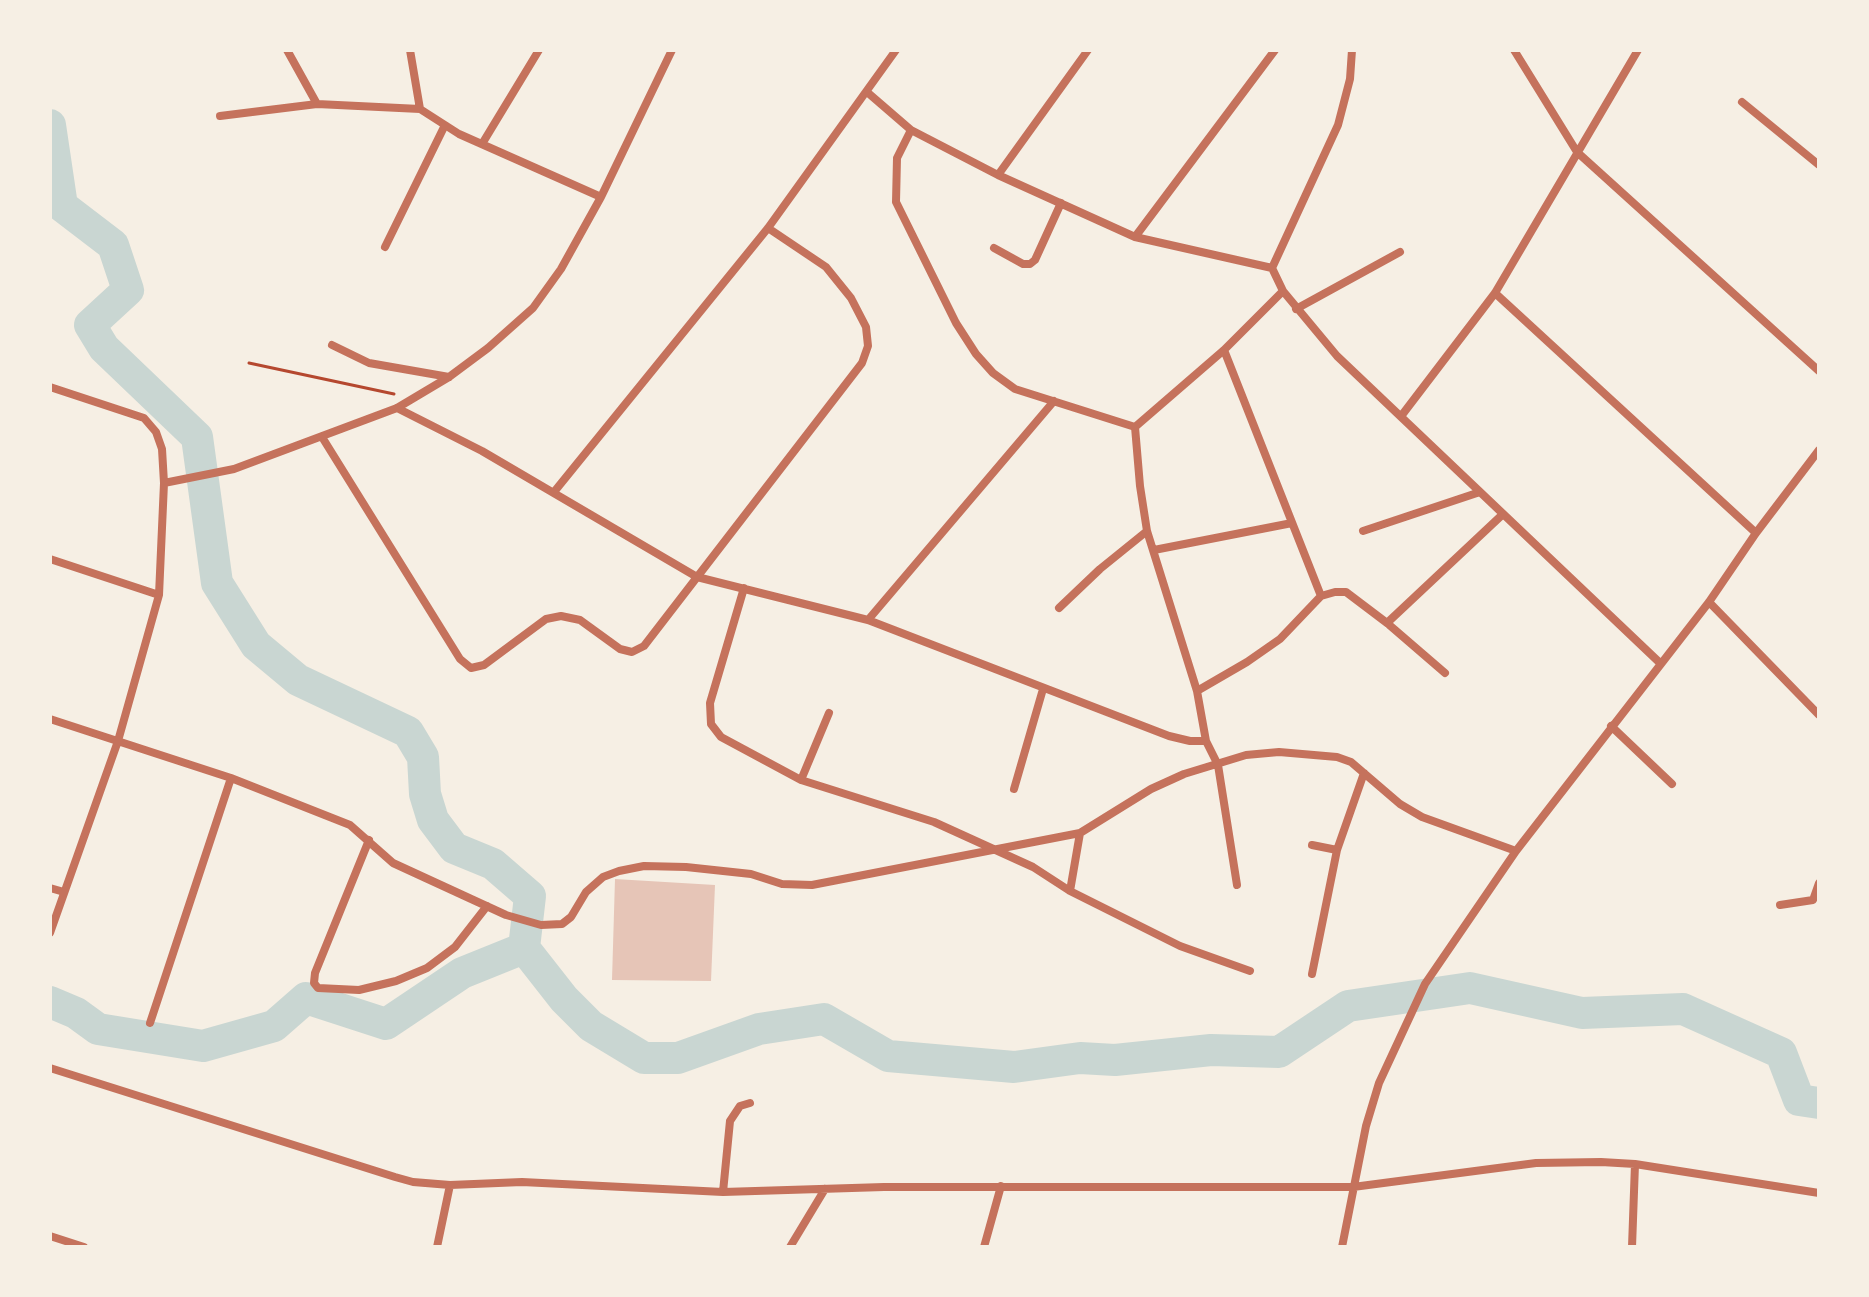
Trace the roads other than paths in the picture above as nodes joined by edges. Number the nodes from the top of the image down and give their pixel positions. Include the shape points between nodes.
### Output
1 (287, 50) edge
2 (410, 50) edge
3 (539, 50) edge
4 (672, 50) edge
5 (896, 50) edge
6 (1088, 50) edge
7 (1275, 50) edge
8 (1352, 50) edge
9 (1514, 50) edge
10 (1638, 50) edge
11 (867, 92) junction
12 (1742, 102) dead end
13 (317, 104) junction
14 (420, 109) junction
15 (220, 116) dead end
16 (445, 125) junction
17 (911, 130) junction
18 (482, 144) junction
19 (1577, 152) junction
20 (1819, 165) edge
21 (998, 175) junction
22 (601, 197) junction
23 (1061, 203) junction
24 (768, 228) junction
25 (1135, 237) junction
26 (385, 247) dead end
27 (994, 248) dead end
28 (1400, 252) dead end
29 (1272, 268) junction
30 (1283, 291) junction
31 (1495, 293) junction
32 (1296, 309) junction
33 (332, 345) dead end
34 (1224, 350) junction
35 (1819, 371) edge
36 (449, 377) junction
37 (50, 387) edge
38 (1054, 401) junction
39 (397, 408) junction
40 (1402, 415) junction
41 (1135, 427) junction
42 (322, 437) junction
43 (1819, 450) edge
44 (164, 483) junction
45 (554, 492) junction
46 (1480, 492) junction
47 (1502, 515) junction
48 (1292, 523) junction
49 (1147, 531) junction
50 (1363, 531) dead end
51 (1756, 533) junction
52 (1154, 550) junction
53 (50, 559) edge
54 (697, 577) junction
55 (744, 588) junction
56 (159, 595) junction
57 (1321, 596) junction
58 (1709, 602) junction
59 (1059, 608) dead end
60 (868, 620) junction
61 (1387, 623) junction
62 (1660, 663) junction
63 (1445, 673) dead end
64 (1043, 689) junction
65 (1197, 691) junction
66 (829, 713) dead end
67 (1819, 715) edge
68 (50, 719) edge
69 (1611, 726) junction
70 (118, 741) junction
71 (1206, 741) junction
72 (1218, 765) junction
73 (1364, 773) junction
74 (231, 778) junction
75 (801, 780) junction
76 (1672, 784) dead end
77 (1014, 789) dead end
78 (1080, 833) junction
79 (369, 840) junction
80 (1312, 845) dead end
81 (1337, 850) junction
82 (994, 851) junction
83 (1516, 851) junction
84 (1819, 883) edge
85 (1237, 885) dead end
86 (50, 888) edge
87 (1070, 891) junction
88 (64, 892) junction
89 (1780, 905) dead end
90 (487, 906) junction
91 (50, 933) edge
92 (1250, 971) dead end
93 (1312, 974) dead end
94 (150, 1023) dead end
95 (50, 1068) edge
96 (750, 1103) dead end
97 (1635, 1164) junction
98 (450, 1185) junction
99 (1001, 1186) junction
100 (1353, 1187) junction
101 (825, 1189) junction
102 (723, 1192) junction
103 (1819, 1193) edge
104 (50, 1236) edge
105 (84, 1247) edge
106 (437, 1247) edge
107 (790, 1247) edge
108 (984, 1247) edge
109 (1342, 1247) edge
110 (1632, 1247) edge

1 - 13 street
2 - 14 street
3 - 18 street
4 - 22 street
5 - 11 street
6 - 21 street
7 - 25 street
8 - 29 street via 1338,125
9 - 19 street
10 - 19 street
11 - 17 street
11 - 24 street
12 - 20 street
13 - 14 street
13 - 15 street
14 - 16 street
16 - 18 street
16 - 26 street
17 - 21 street
17 - 38 street via 897,158 896,202 956,323 993,373 1015,389
18 - 22 street
19 - 31 street
19 - 35 street
21 - 23 street
22 - 36 street via 533,308
23 - 25 street
23 - 27 street via 1030,264
24 - 45 street
24 - 54 street via 826,267 851,298 866,327 868,346 862,363
25 - 29 street
28 - 32 street
29 - 30 street
30 - 32 street
30 - 34 street
31 - 40 street
31 - 51 street
32 - 40 street via 1337,356
33 - 36 street via 369,363
34 - 41 street
34 - 48 street
36 - 39 street
37 - 44 street via 144,418 162,449
38 - 41 street
38 - 60 street
39 - 42 street
39 - 45 street
40 - 46 street
41 - 49 street
42 - 44 street via 234,469
42 - 54 street via 460,659 471,668 484,665 546,619 561,616 580,620 632,652 644,646
43 - 51 street
44 - 56 street
45 - 54 street
46 - 47 street
46 - 50 street
47 - 61 street
47 - 62 street
48 - 52 street
48 - 57 street
49 - 52 street
49 - 59 street
51 - 58 street
52 - 65 street
53 - 56 street
54 - 55 street
55 - 60 street
55 - 75 street via 710,703 711,724 721,737
56 - 70 street
57 - 61 street via 1346,592
57 - 65 street via 1280,639
58 - 62 street
58 - 67 street
60 - 64 street
61 - 63 street
62 - 69 street
64 - 71 street via 1169,736
64 - 77 street
65 - 71 street
66 - 75 street
68 - 70 street
69 - 76 street
69 - 83 street
70 - 74 street
70 - 88 street
71 - 72 street
72 - 73 street via 1279,752 1337,757
72 - 78 street via 1151,789
72 - 85 street
73 - 81 street
73 - 83 street via 1422,817
74 - 79 street via 350,825
74 - 94 street
75 - 82 street via 934,822
78 - 82 street
78 - 87 street
79 - 90 street via 393,863
79 - 90 street via 315,973 318,988 359,990 427,968 455,947
80 - 81 street
81 - 93 street
82 - 87 street via 1033,867
82 - 90 street via 812,885 782,884 751,874 644,866 603,877 562,924 541,925
83 - 100 street via 1425,984 1379,1083
84 - 89 street via 1813,900
86 - 88 street
87 - 92 street via 1180,946
88 - 91 street
95 - 98 street via 395,1177
96 - 102 street via 740,1106 730,1121
97 - 100 street via 1536,1163
97 - 103 street
97 - 110 street
98 - 102 street via 522,1182
98 - 106 street
99 - 100 street
99 - 101 street
99 - 108 street
100 - 109 street
101 - 102 street
101 - 107 street
104 - 105 street

